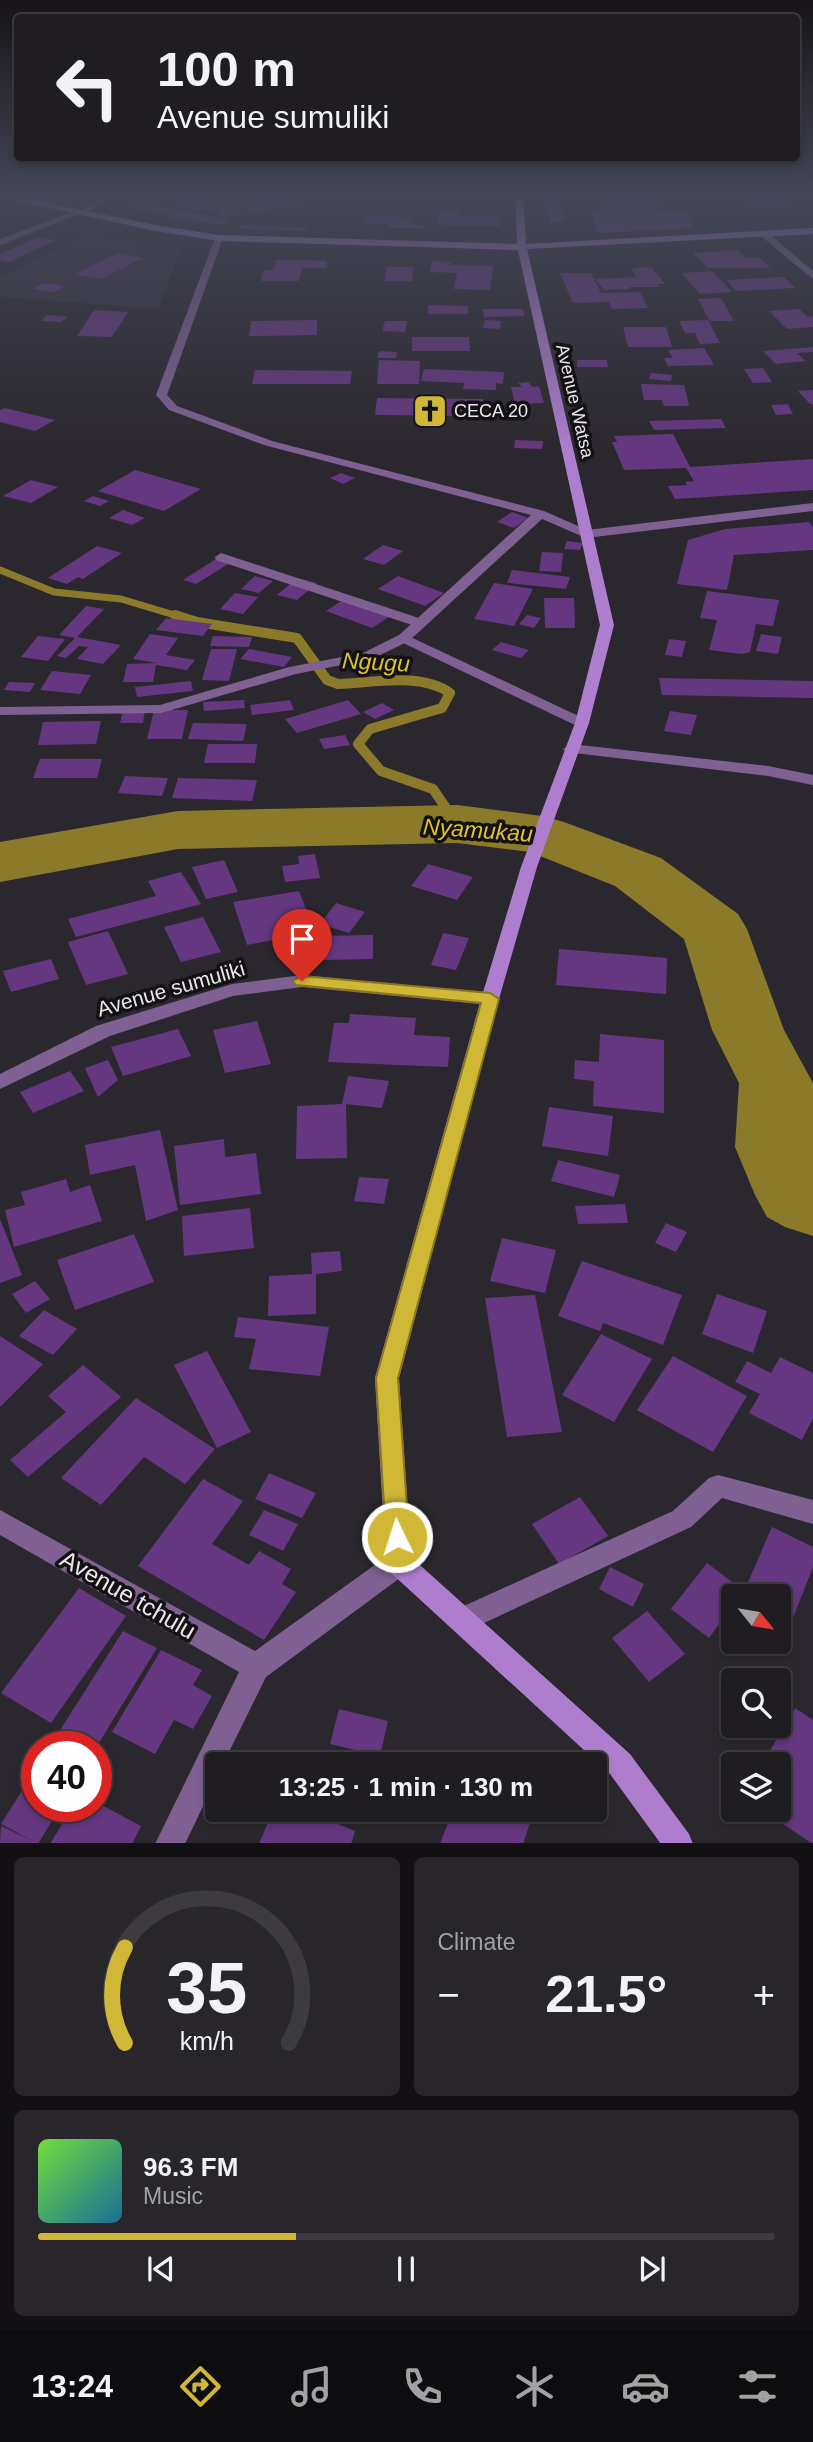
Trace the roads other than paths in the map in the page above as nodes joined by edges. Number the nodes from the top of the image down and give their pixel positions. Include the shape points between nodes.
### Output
1 (204, 278) edge
2 (529, 278) edge
3 (813, 506) edge
4 (540, 514) junction
5 (586, 534) junction
6 (221, 557) dead end
7 (421, 623) junction
8 (404, 638) junction
9 (0, 711) edge
10 (582, 723) junction
11 (571, 749) junction
12 (813, 780) edge
13 (490, 999) junction
14 (0, 1082) edge
15 (813, 1512) edge
16 (0, 1522) edge
17 (399, 1563) junction
18 (462, 1620) junction
19 (256, 1667) junction
20 (169, 1843) edge
21 (679, 1843) edge

1 - 4 street via 161,395 173,408 268,443
2 - 5 street, Avenue Watsa
3 - 5 street
4 - 5 street
4 - 7 street
5 - 10 street, Avenue Watsa via 607,625
6 - 7 street
7 - 8 street
8 - 9 street via 367,656 294,670 161,709
8 - 10 street
10 - 11 street, Avenue Watsa
11 - 12 street
11 - 13 street, Avenue Watsa via 529,867
13 - 14 street, Avenue sumuliki via 302,981 232,990 103,1031
13 - 17 street, Avenue Watsa via 387,1378
15 - 18 street via 718,1486 682,1519
16 - 19 street, Avenue tchulu
17 - 18 street
17 - 19 street
18 - 21 street via 620,1764
19 - 20 street

